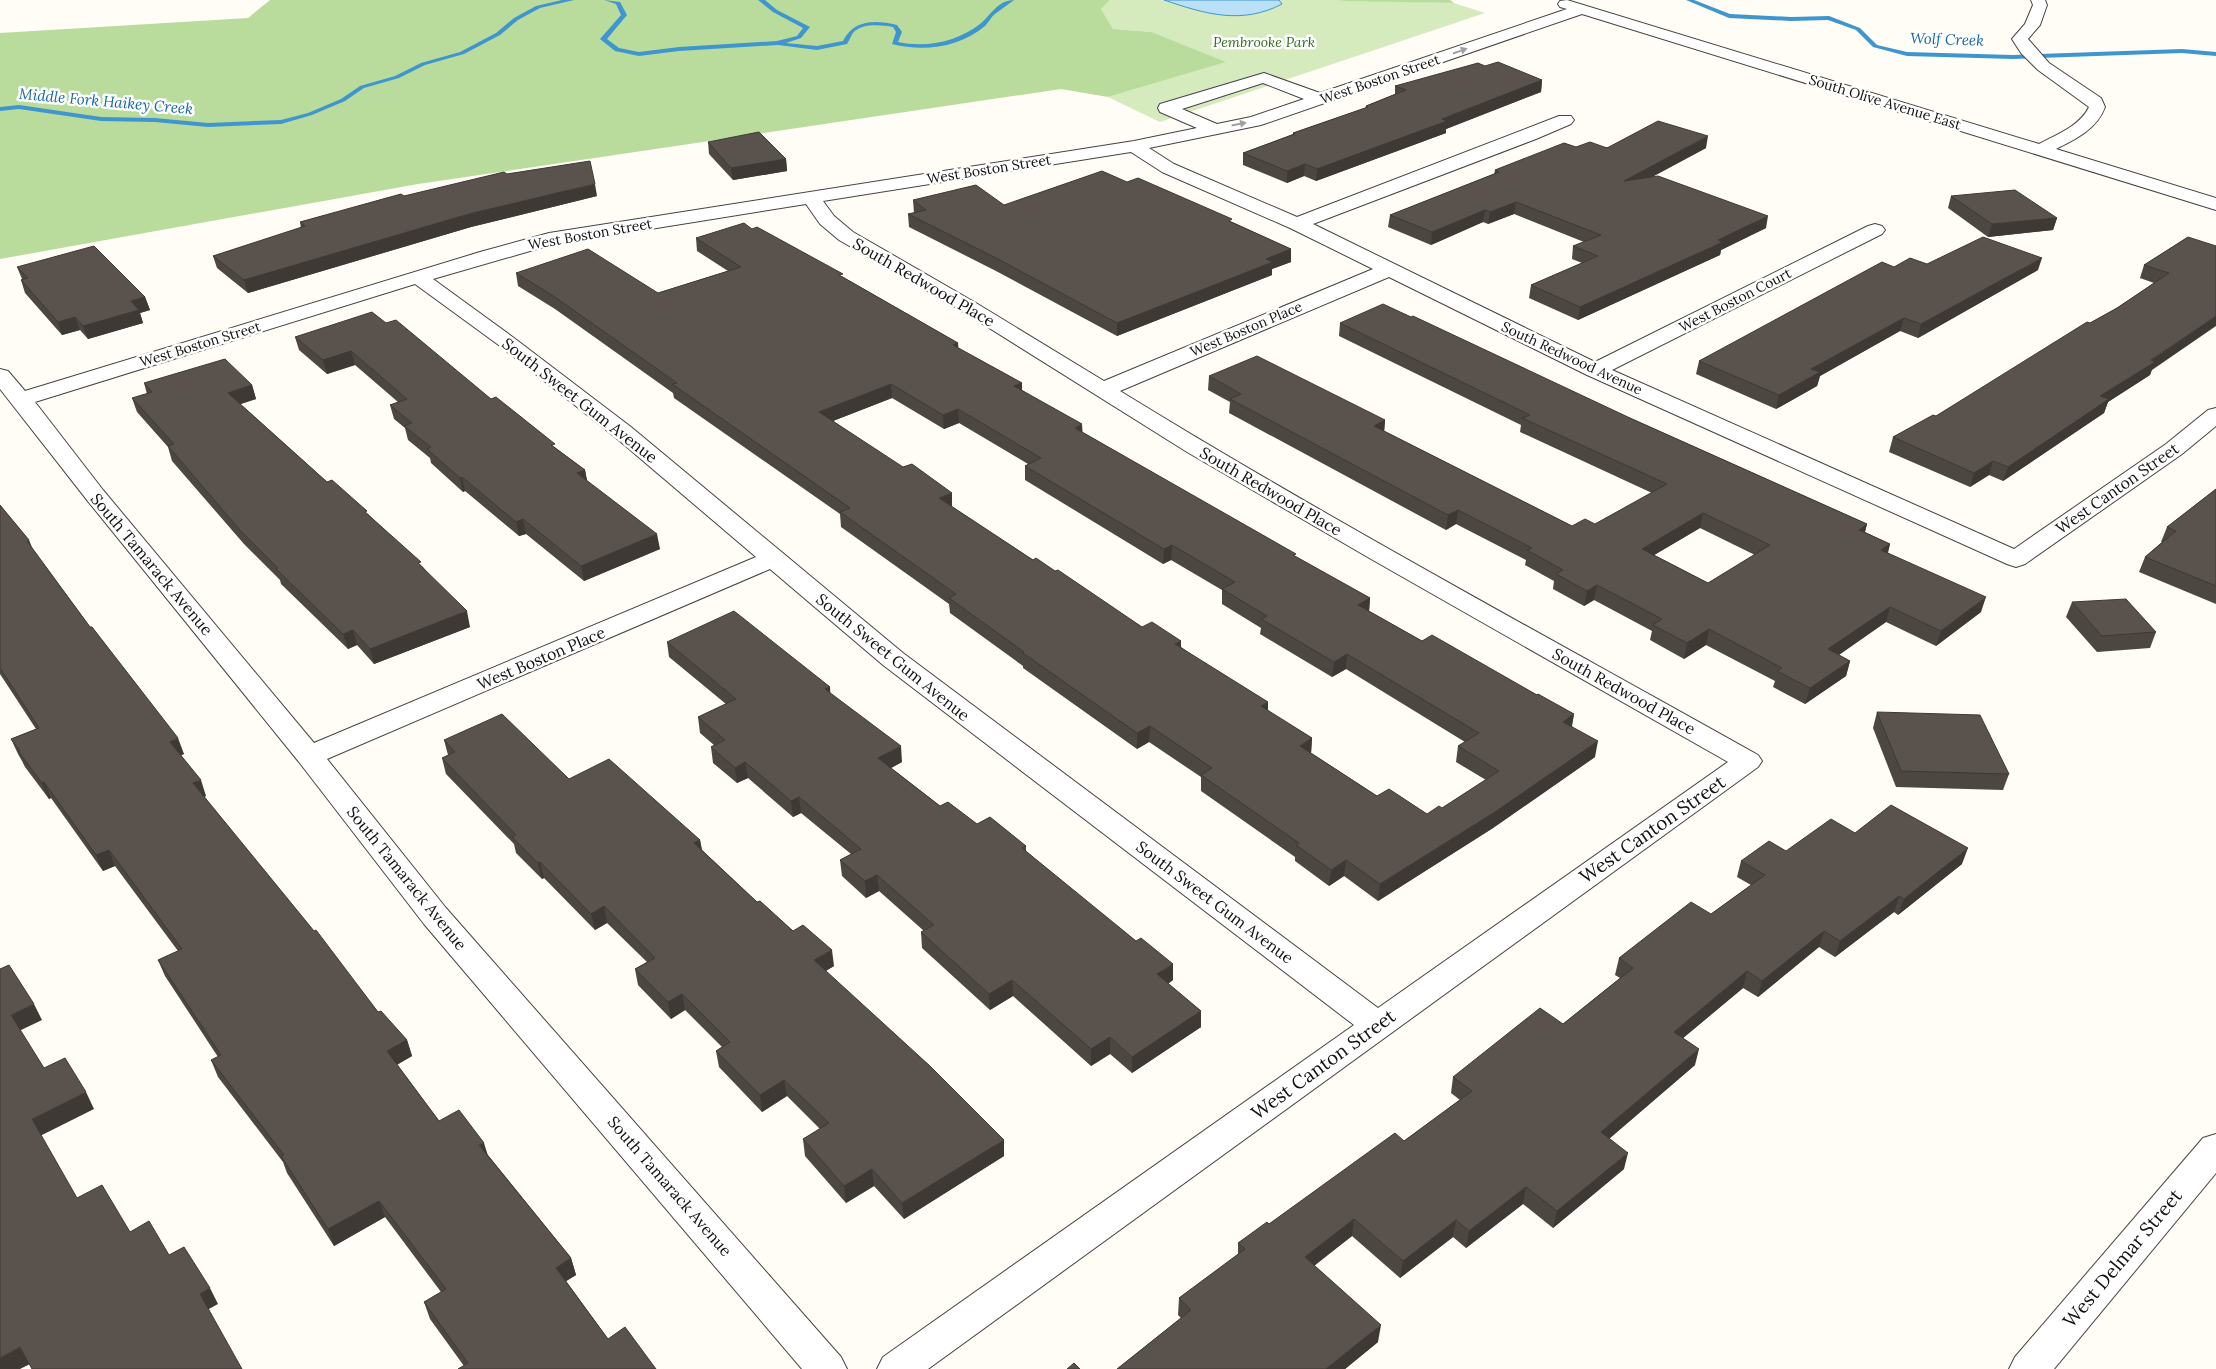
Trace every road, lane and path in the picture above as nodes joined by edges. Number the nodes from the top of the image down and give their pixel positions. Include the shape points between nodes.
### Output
1 (2038, 0) edge
2 (1553, 2) edge
3 (1582, 9) junction
4 (1322, 80) dead end
5 (1294, 89) junction
6 (1267, 98) dead end
7 (1321, 99) junction
8 (1240, 108) dead end
9 (1565, 120) dead end
10 (1208, 126) junction
11 (1134, 146) junction
12 (2040, 150) junction
13 (811, 198) junction
14 (2216, 204) edge
15 (1297, 224) junction
16 (1875, 230) dead end
17 (1390, 269) junction
18 (418, 277) junction
19 (1595, 370) junction
20 (0, 376) edge
21 (1102, 390) junction
22 (21, 398) junction
23 (2214, 419) edge
24 (772, 558) junction
25 (2016, 559) joint
26 (309, 756) junction
27 (1748, 761) joint
28 (1377, 1025) junction
29 (2216, 1148) edge
30 (827, 1369) edge
31 (897, 1369) edge
32 (2029, 1369) edge

1 - 12 street via 2040,5 2032,25 2020,39 2030,54 2095,102 2097,107 2092,119
2 - 3 street, South Olive Avenue East
7 -> 3 street, West Boston Street
3 - 12 street, South Olive Avenue East
4 - 5 street, West Boston Street
5 - 6 street, West Boston Street
5 - 7 street
5 - 10 street via 1264,78 1166,108
10 -> 7 street, West Boston Street via 1255,121
8 - 10 street, West Boston Street
9 - 15 street
10 - 11 street, West Boston Street
11 - 13 street, West Boston Street
11 - 15 street, South Redwood Avenue via 1168,168
12 - 14 street, South Olive Avenue East
13 - 18 street, West Boston Street via 549,239
13 - 21 street, South Redwood Place via 846,236 969,307
15 - 17 street, South Redwood Avenue
16 - 19 street, West Boston Court
17 - 19 street, South Redwood Avenue
17 - 21 street, West Boston Place
18 - 22 street, West Boston Street
18 - 24 street, South Sweet Gum Avenue via 623,432
19 - 25 street, South Redwood Avenue
20 - 22 street, South Tamarack Avenue
21 - 27 street, South Redwood Place via 1211,457
22 - 26 street, South Tamarack Avenue via 95,496
23 - 25 street, West Canton Street
24 - 26 street, West Boston Place
24 - 28 street, South Sweet Gum Avenue via 970,718
26 - 30 street, South Tamarack Avenue via 436,916
27 - 28 street, West Canton Street
28 - 31 street, West Canton Street
29 - 32 street, West Delmar Street

